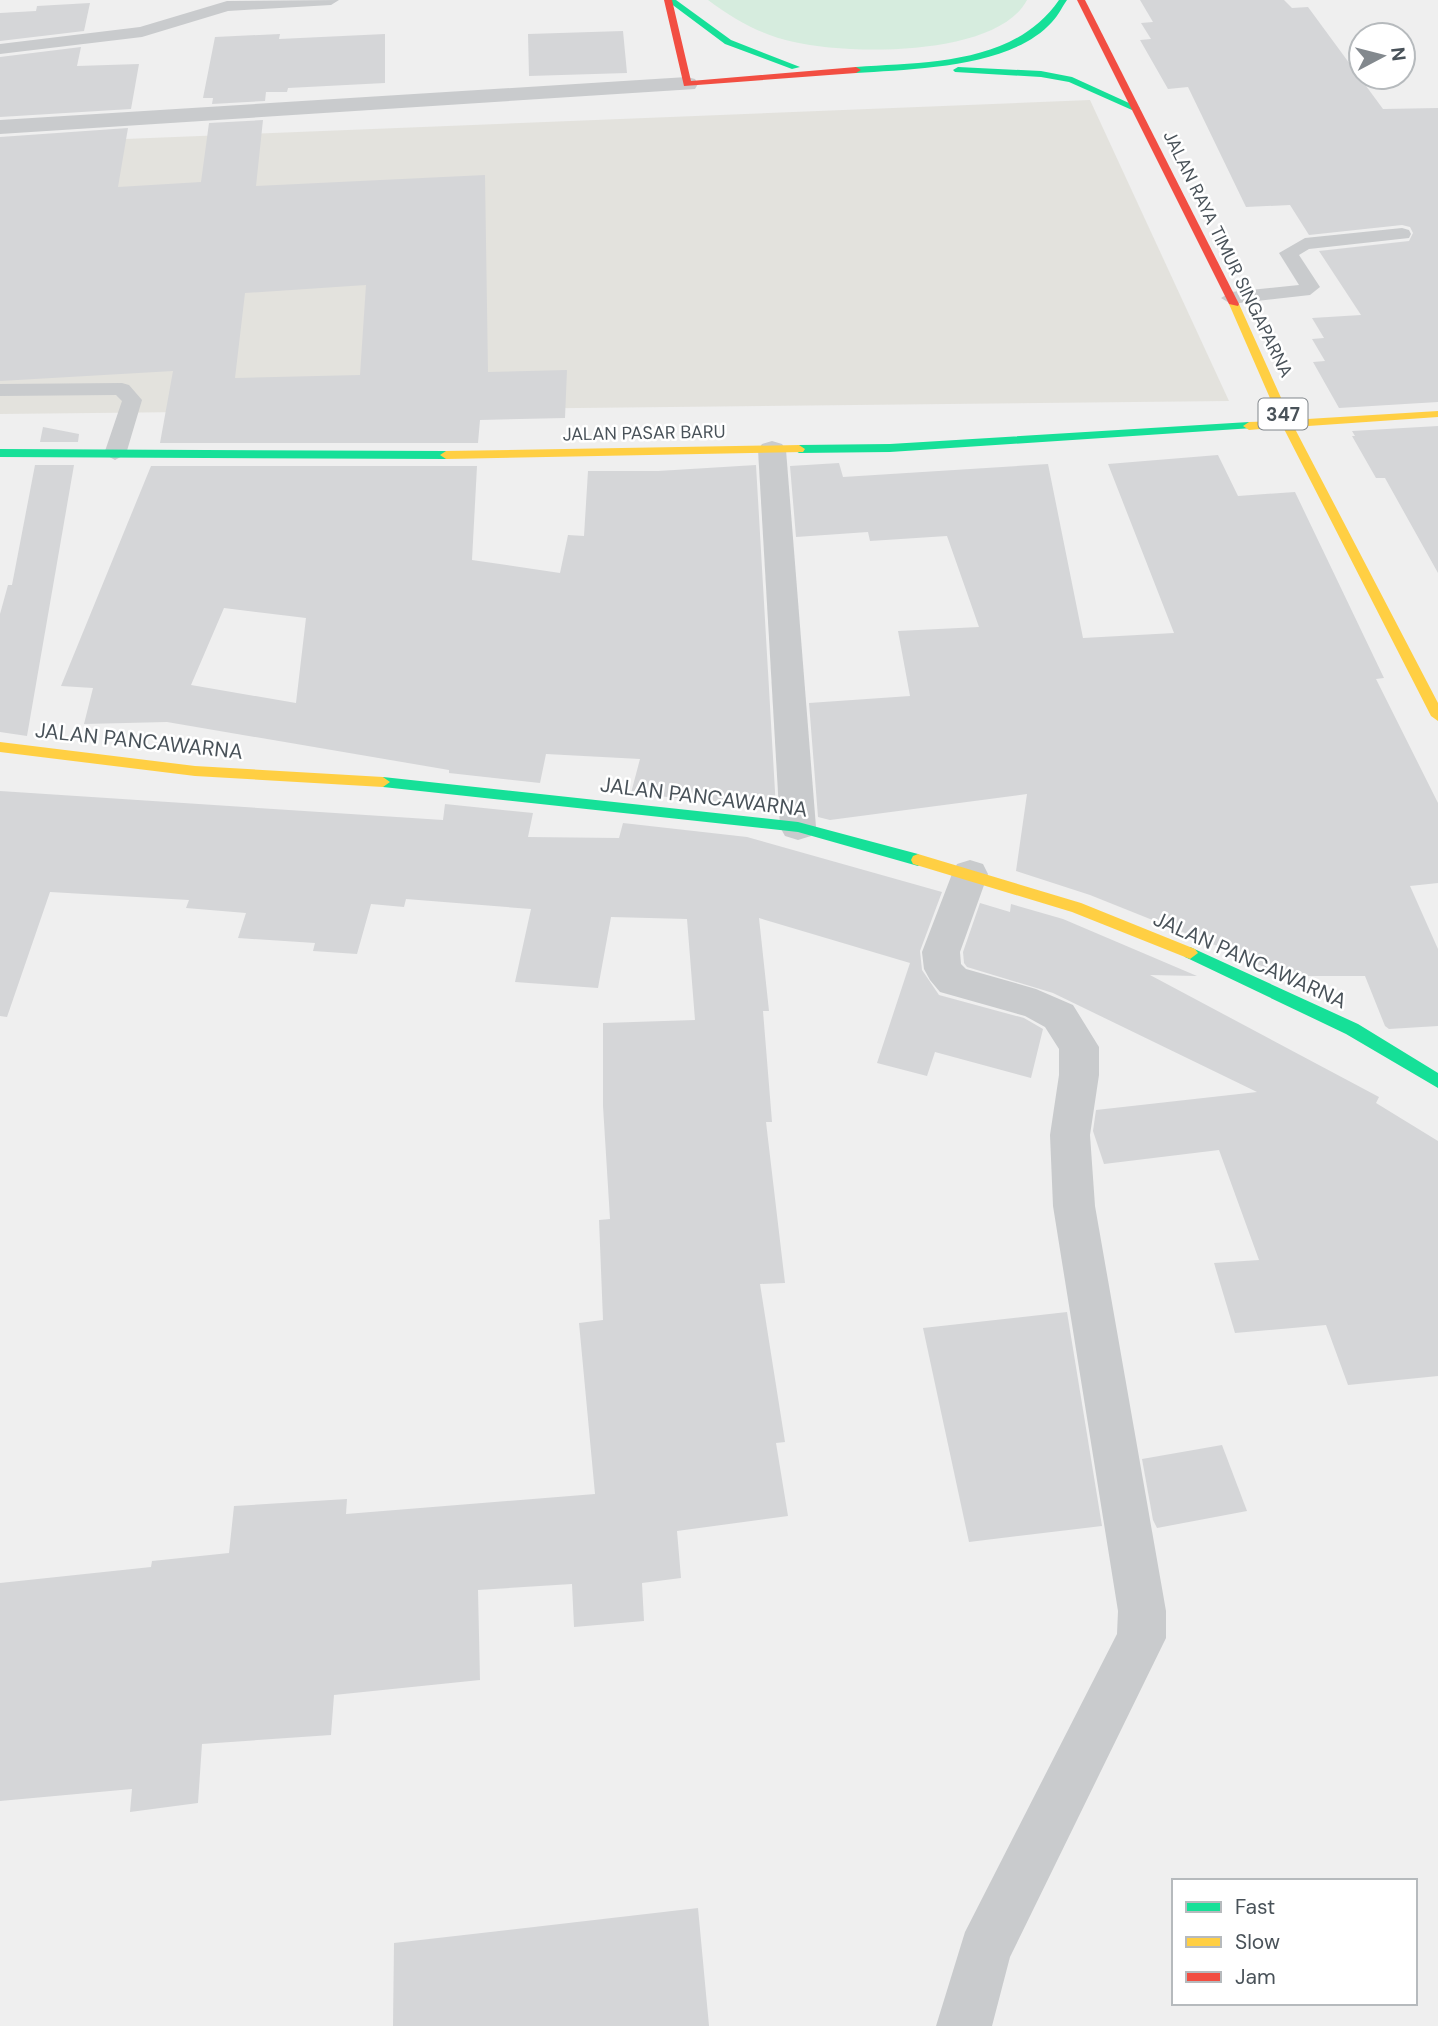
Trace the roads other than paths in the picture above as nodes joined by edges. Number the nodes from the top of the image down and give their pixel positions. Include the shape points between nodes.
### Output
1 (331, 0) edge
2 (669, 0) edge
3 (1063, 0) edge
4 (1081, 0) edge
5 (227, 3) edge
6 (0, 49) edge
7 (877, 69) junction
8 (821, 73) junction
9 (687, 84) junction
10 (1135, 108) junction
11 (0, 127) edge
12 (1402, 234) dead end
13 (1231, 298) junction
14 (0, 390) edge
15 (1438, 414) edge
16 (1288, 426) junction
17 (772, 450) junction
18 (0, 453) edge
19 (115, 454) junction
20 (1438, 716) edge
21 (0, 747) edge
22 (798, 827) junction
23 (970, 874) junction
24 (1438, 1081) edge
25 (964, 2026) edge

1 - 5 lane
2 - 8 main road via 705,31 754,56
2 - 9 main road
3 - 7 main road via 1055,18 1020,42 956,62
4 - 10 main road, JALAN RAYA TIMUR SINGAPARNA
5 - 6 lane via 142,32
7 - 8 main road
7 - 10 main road via 1041,74 1072,80
8 - 9 main road
9 - 11 street
10 - 13 main road, JALAN RAYA TIMUR SINGAPARNA / 347
12 - 13 lane via 1305,244 1288,253 1310,287
13 - 16 main road, JALAN RAYA TIMUR SINGAPARNA / 347
14 - 19 lane via 122,389 132,400
15 - 16 main road, JALAN PASAR BARU
16 - 17 main road, JALAN PASAR BARU
16 - 20 main road, JALAN RAYA TIMUR SINGAPARNA / 347
17 - 19 main road, JALAN PASAR BARU via 400,456
17 - 22 street
18 - 19 main road, JALAN PASAR BARU
21 - 22 main road, JALAN PANCAWARNA via 195,771 401,783
22 - 23 main road, JALAN PANCAWARNA
23 - 24 main road, JALAN PANCAWARNA via 1076,907 1211,962 1352,1029
23 - 25 street via 942,952 943,969 953,981 1036,1004 1059,1016 1079,1047 1070,1135 1073,1206 1143,1611 1141,1638 984,1951

